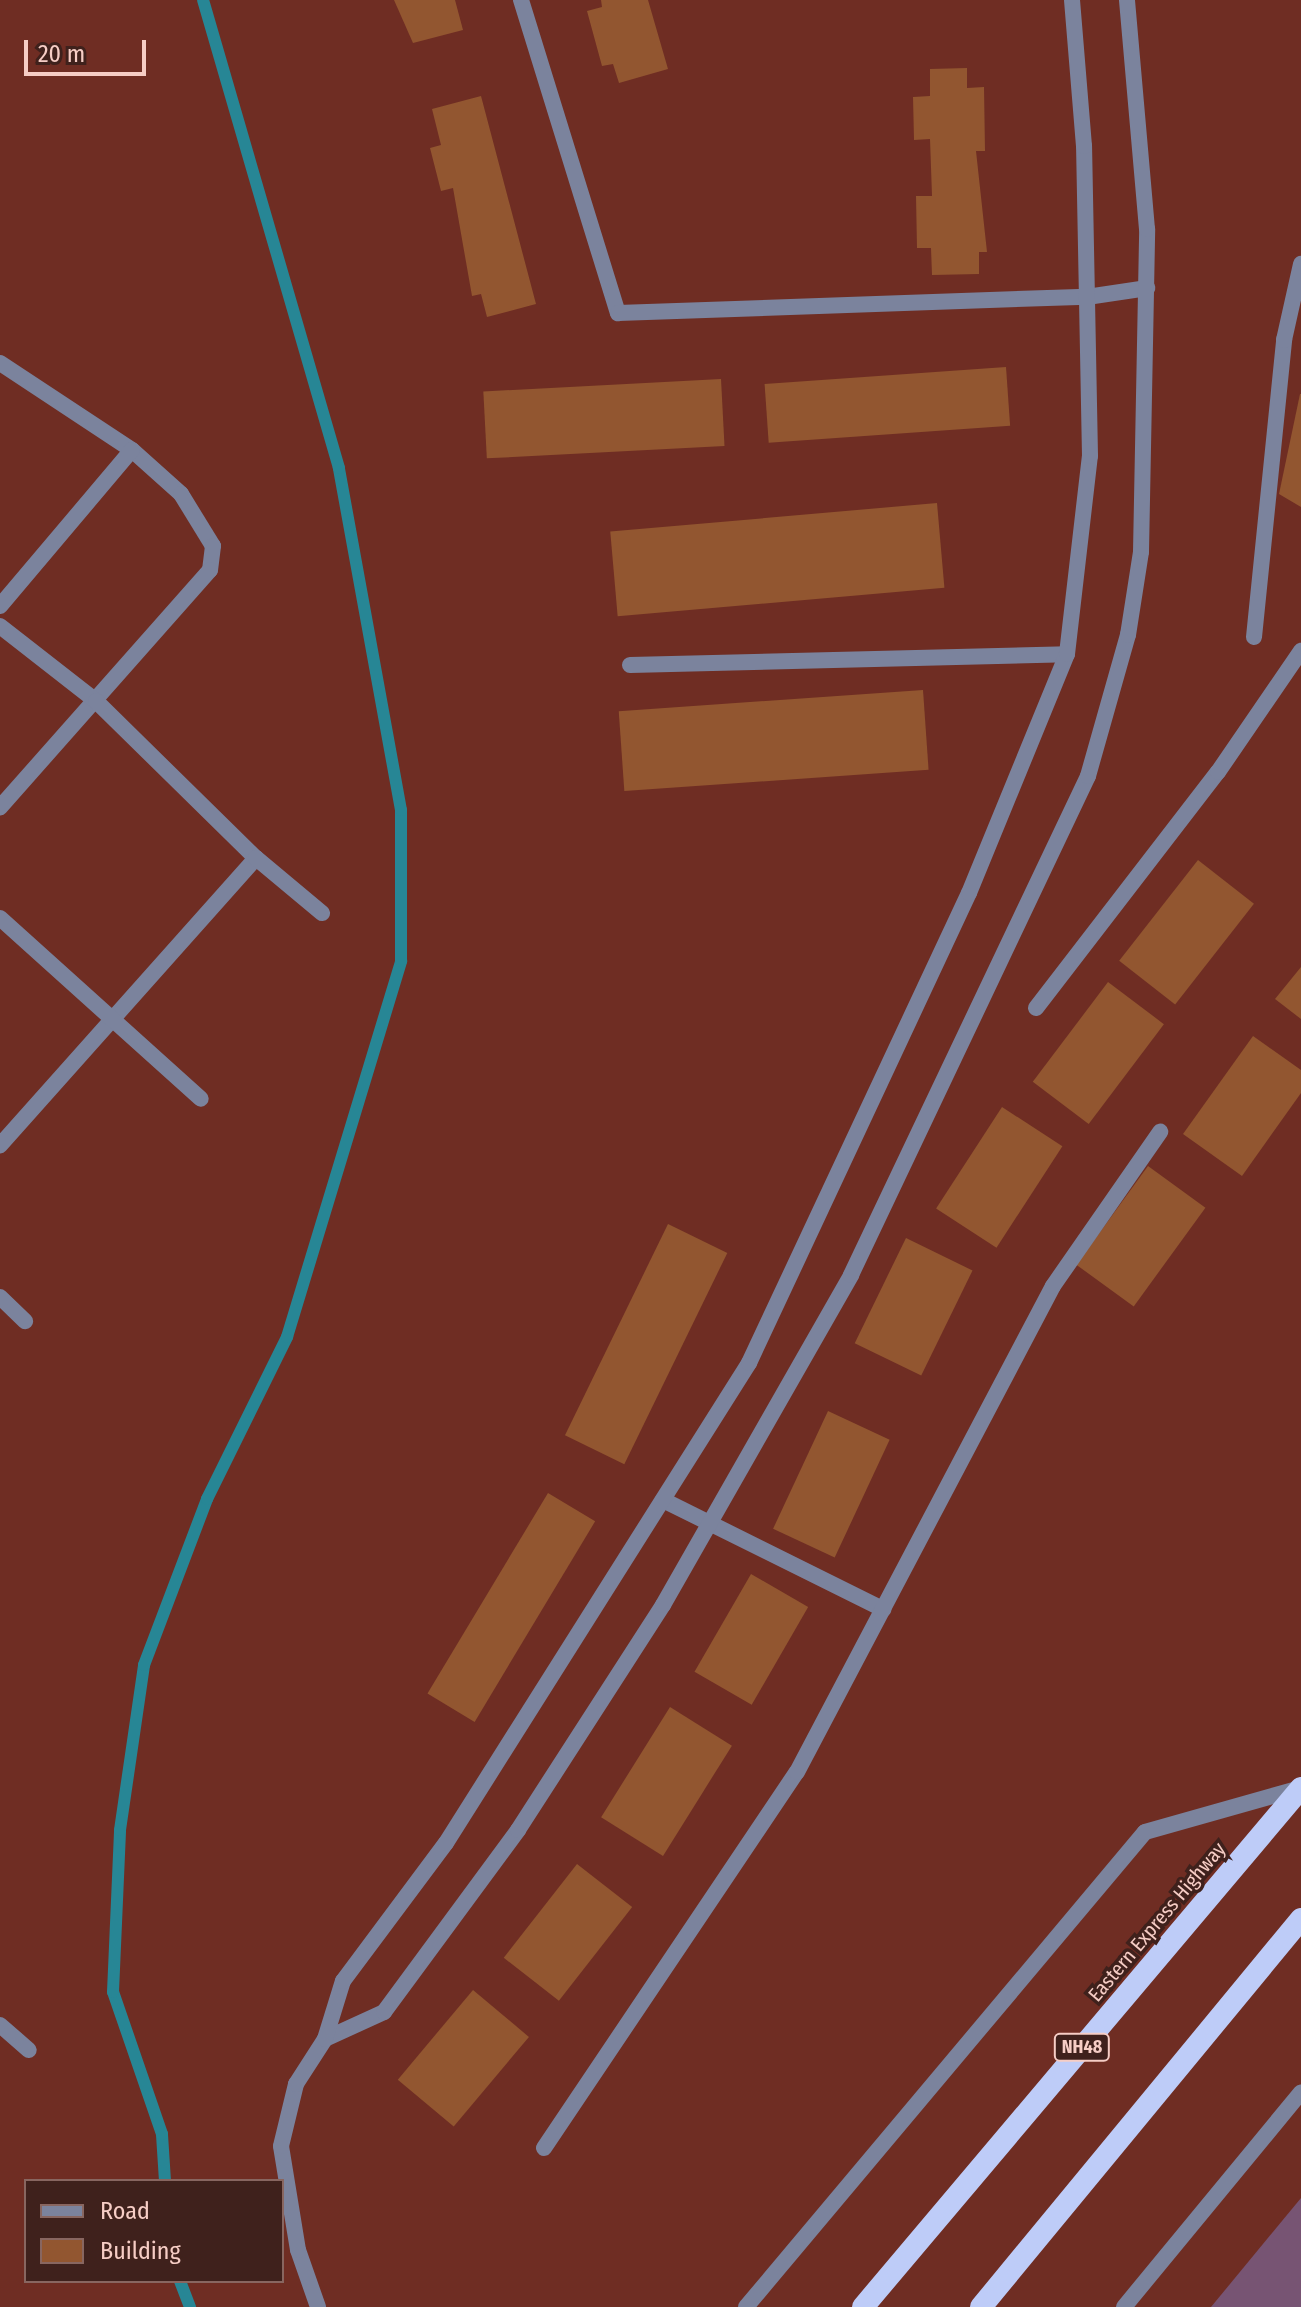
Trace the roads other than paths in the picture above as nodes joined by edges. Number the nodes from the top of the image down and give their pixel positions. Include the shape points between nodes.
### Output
1 (521, 0) edge
2 (1072, 0) edge
3 (1127, 0) edge
4 (1301, 264) edge
5 (1147, 288) junction
6 (1087, 297) junction
7 (0, 363) edge
8 (132, 450) junction
9 (0, 606) edge
10 (0, 626) edge
11 (1254, 637) dead end
12 (1301, 651) edge
13 (1067, 654) junction
14 (630, 665) dead end
15 (96, 701) junction
16 (0, 807) edge
17 (256, 858) junction
18 (322, 913) dead end
19 (0, 918) edge
20 (1036, 1008) dead end
21 (117, 1023) junction
22 (201, 1099) dead end
23 (1160, 1132) dead end
24 (0, 1145) edge
25 (0, 1297) edge
26 (25, 1321) dead end
27 (663, 1500) junction
28 (711, 1524) junction
29 (883, 1609) junction
30 (1301, 1788) edge
31 (1301, 1919) edge
32 (0, 2025) edge
33 (325, 2039) junction
34 (29, 2050) dead end
35 (1301, 2092) edge
36 (544, 2148) dead end
37 (318, 2307) edge
38 (746, 2307) edge
39 (863, 2307) edge
40 (981, 2307) edge
41 (1124, 2307) edge

1 - 6 street via 618,313
2 - 6 street
3 - 5 street via 1141,116
4 - 11 street via 1284,340
5 - 6 street
5 - 28 street via 1141,552 1128,635 1088,776 851,1275
6 - 13 street via 1089,470
7 - 8 street
8 - 9 street
8 - 15 street via 202,520 213,546 210,570
10 - 15 street
12 - 20 street via 1218,772
13 - 14 street
13 - 27 street via 994,836 821,1213 749,1363
15 - 16 street
15 - 17 street
17 - 18 street
17 - 21 street
19 - 21 street
21 - 22 street
21 - 24 street
23 - 29 street via 1053,1286
25 - 26 street
27 - 28 street
27 - 33 street via 446,1843 343,1981
28 - 29 street
28 - 33 street via 518,1830 384,2012
29 - 36 street via 797,1772
30 - 38 street via 1145,1832
30 - 39 highway, Eastern Express Highway / NH48
31 - 40 highway
32 - 34 street
33 - 37 street via 296,2084 281,2146 298,2250
35 - 41 street

